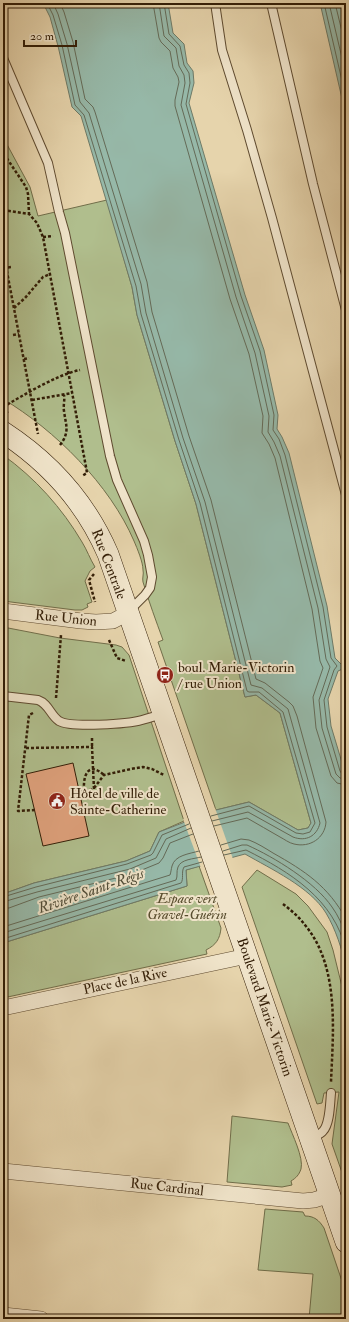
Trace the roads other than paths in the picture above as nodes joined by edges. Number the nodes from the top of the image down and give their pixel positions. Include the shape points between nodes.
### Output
1 (215, 3) edge
2 (271, 3) edge
3 (3, 58) edge
4 (346, 310) edge
5 (3, 432) edge
6 (346, 495) edge
7 (3, 611) edge
8 (128, 613) junction
9 (3, 696) edge
10 (163, 713) junction
11 (247, 956) junction
12 (3, 1008) edge
13 (331, 1093) road end
14 (310, 1138) junction
15 (3, 1171) edge
16 (330, 1195) junction
17 (346, 1242) edge
18 (3, 1315) edge
19 (41, 1319) edge

1 - 6 lane via 222,50 272,218
2 - 4 lane via 313,184
3 - 8 lane via 48,163 65,233 110,456 117,480 144,540 151,567 150,588
5 - 8 street, Rue Centrale via 57,476 93,523 104,544
7 - 8 street, Rue Union via 96,622 112,621
8 - 10 street, Boulevard Marie-Victorin
9 - 10 lane via 38,700 46,705 55,718 66,723 126,723
10 - 11 street, Boulevard Marie-Victorin
11 - 12 street, Place de la Rive
11 - 14 street, Boulevard Marie-Victorin
13 - 14 lane via 327,1124 324,1130
14 - 16 street, Boulevard Marie-Victorin
15 - 16 street, Rue Cardinal via 303,1201
16 - 17 street, Boulevard Marie-Victorin
18 - 19 street

